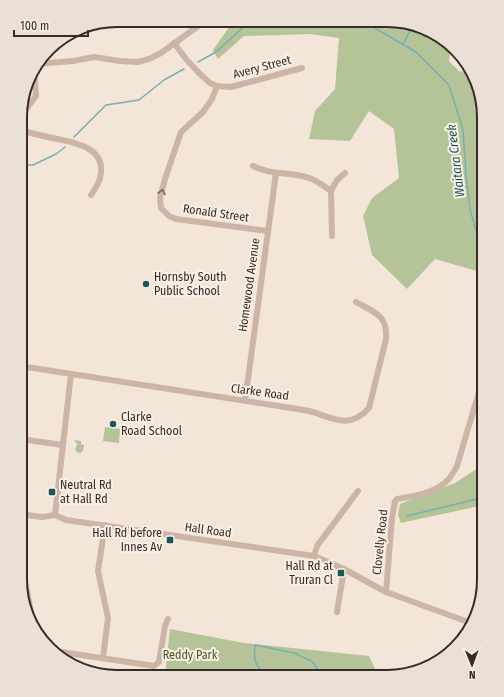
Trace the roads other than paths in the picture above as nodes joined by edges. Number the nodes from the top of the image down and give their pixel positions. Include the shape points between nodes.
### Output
1 (197, 27) edge
2 (174, 43) junction
3 (45, 63) edge
4 (302, 68) dead end
5 (35, 81) edge
6 (217, 86) junction
7 (28, 107) edge
8 (27, 131) edge
9 (253, 166) dead end
10 (276, 173) junction
11 (345, 173) dead end
12 (331, 191) junction
13 (91, 195) dead end
14 (268, 231) junction
15 (332, 236) dead end
16 (356, 302) dead end
17 (27, 367) edge
18 (71, 374) junction
19 (477, 399) edge
20 (245, 401) junction
21 (27, 440) edge
22 (63, 445) junction
23 (358, 491) dead end
24 (27, 515) edge
25 (54, 515) junction
26 (105, 525) junction
27 (314, 556) junction
28 (344, 569) junction
29 (386, 592) junction
30 (337, 612) dead end
31 (168, 619) dead end
32 (467, 622) edge
33 (63, 652) edge
34 (103, 658) junction

1 - 2 street
2 - 3 street via 149,59 138,62 94,57
2 - 6 street via 201,75
4 - 6 street, Avery Street via 231,87
5 - 7 street via 36,96
14 -> 6 street, Ronald Street via 176,219 161,208 160,197 180,132 203,112
8 - 13 street via 80,144 93,152 101,169 100,179
9 - 10 street
10 - 12 street via 305,176
10 - 14 street, Homewood Avenue
11 - 12 street via 337,180
12 - 15 street
14 - 20 street, Homewood Avenue
16 - 20 street, Clarke Road via 384,320 386,332 372,401 363,415 350,421 342,421 298,409
17 - 18 street, Clarke Road
18 - 20 street, Clarke Road
18 - 22 street
19 - 29 street, Clovelly Road via 457,466 450,478 426,493 395,501
21 - 22 street
22 - 25 street
23 - 27 street via 317,546
24 - 25 street, Hall Road via 42,517
25 - 26 street, Hall Road via 66,520
26 - 27 street, Hall Road
26 - 34 street via 98,571 108,618
27 - 28 street, Hall Road
28 - 29 street, Hall Road
28 - 30 street
29 - 32 street, Clovelly Road
31 - 34 street via 159,662 154,666
33 - 34 street

